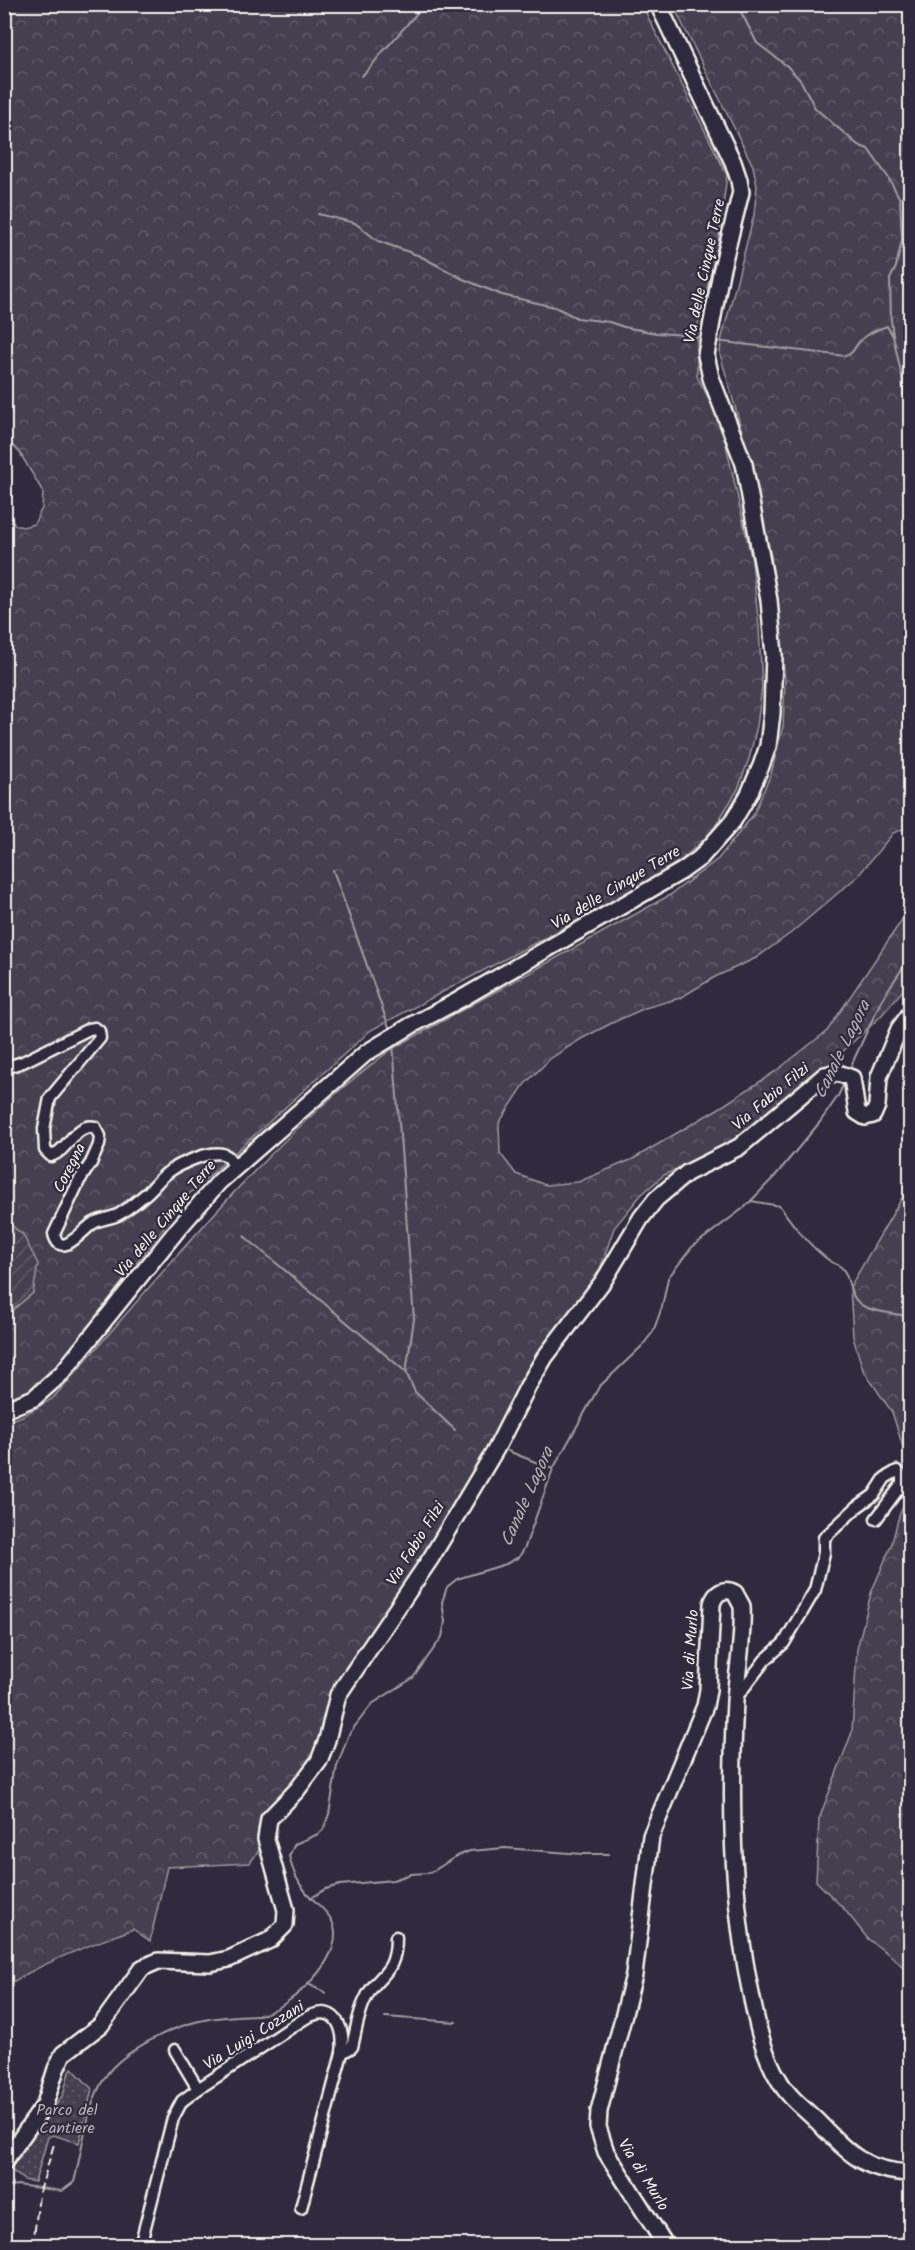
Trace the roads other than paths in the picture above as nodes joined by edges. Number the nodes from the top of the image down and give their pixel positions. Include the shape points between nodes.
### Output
1 (658, 4) edge
2 (910, 1014) edge
3 (4, 1068) edge
4 (234, 1167) junction
5 (4, 1410) edge
6 (876, 1520) dead end
7 (735, 1698) junction
8 (396, 1937) dead end
9 (175, 2050) dead end
10 (342, 2053) junction
11 (198, 2088) junction
12 (4, 2162) edge
13 (910, 2174) edge
14 (301, 2208) dead end
15 (140, 2246) edge
16 (666, 2246) edge

1 - 4 street, Via delle Cinque Terre via 733,162 741,192 714,302 706,355 744,464 769,600 774,655 772,713 761,766 733,821 700,858 658,886 366,1053
2 - 12 street, Via Fabio Filzi via 887,1056 879,1077 876,1111 870,1117 857,1112 852,1078 831,1073 739,1147 687,1173 641,1218 604,1280 545,1357 431,1558 338,1695 319,1761 269,1819 266,1839 286,1910 282,1930 270,1940 229,1959 210,1963 158,1961 137,1972 101,2025 63,2054 45,2104
3 - 4 street, Coregna via 89,1029 99,1031 100,1038 50,1098 44,1129 45,1150 51,1156 88,1126 95,1127 100,1136 91,1163 54,1234 58,1243 69,1244 93,1223 118,1215 166,1173 189,1161 223,1154
4 - 5 street, Via delle Cinque Terre via 178,1229 62,1373 34,1398
6 - 7 street via 902,1484 902,1475 897,1471 824,1538 815,1590 784,1643
7 - 13 street, Via di Murlo via 733,1858 740,1937 760,2036 772,2068 788,2094 841,2146 872,2167
7 - 16 street, Via di Murlo via 742,1606 735,1593 727,1590 715,1596 712,1604 705,1707 651,1836 634,1975 598,2111 597,2124 606,2152
8 - 10 street via 391,1967 365,2000 352,2046
9 - 11 street
10 - 11 street, Via Luigi Cozzani via 343,2038 334,2017 313,2015
10 - 14 street, Via Luigi Cozzani
11 - 15 street, Via Luigi Cozzani via 177,2109

